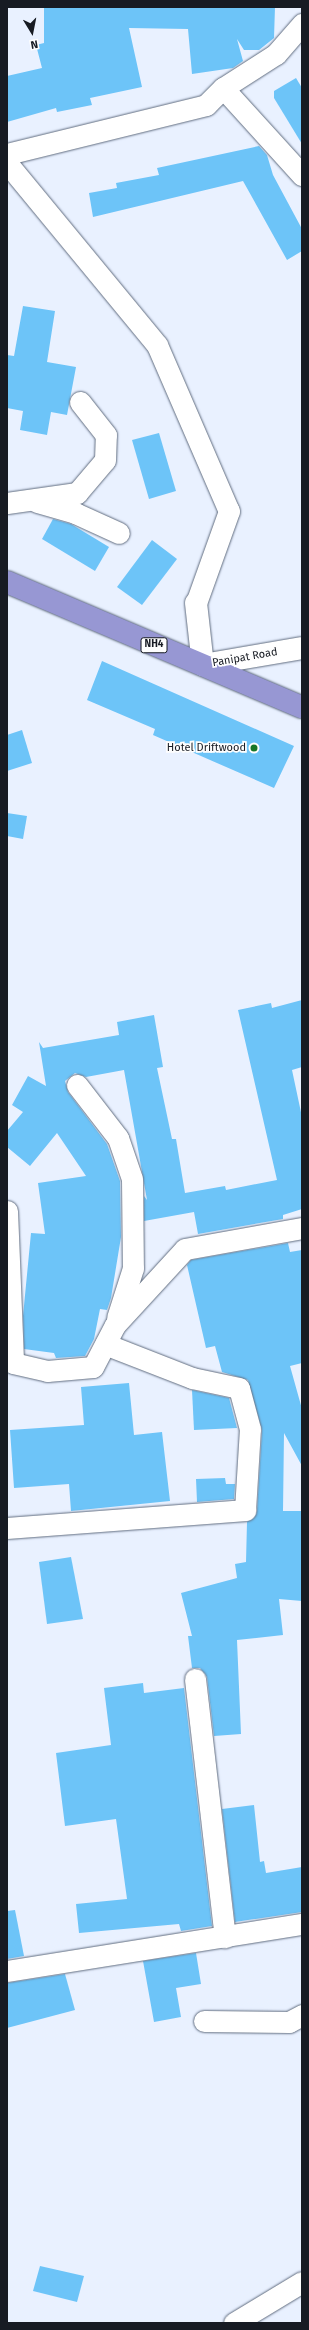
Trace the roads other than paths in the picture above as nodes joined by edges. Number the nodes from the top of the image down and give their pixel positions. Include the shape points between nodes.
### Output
1 (302, 24) edge
2 (223, 88) junction
3 (7, 154) edge
4 (7, 163) edge
5 (302, 175) edge
6 (80, 402) dead end
7 (32, 501) junction
8 (7, 503) edge
9 (119, 533) dead end
10 (7, 582) edge
11 (196, 603) joint
12 (302, 648) edge
13 (203, 665) junction
14 (302, 707) edge
15 (77, 1085) dead end
16 (7, 1211) edge
17 (302, 1228) edge
18 (115, 1325) junction
19 (105, 1344) junction
20 (10, 1363) edge
21 (7, 1528) edge
22 (195, 1679) dead end
23 (302, 1924) edge
24 (225, 1937) junction
25 (7, 1971) edge
26 (302, 2015) edge
27 (204, 2021) dead end
28 (302, 2282) edge
29 (234, 2323) edge

1 - 2 street via 276,54
2 - 3 street via 206,105
2 - 5 street
4 - 11 street via 157,345 229,511
6 - 7 street via 106,435 105,460 77,493
7 - 8 street
7 - 9 street via 75,513
10 - 13 highway, NH4
11 - 13 street, Panipat Road
12 - 13 street, Panipat Road
13 - 14 highway, NH4
15 - 18 street via 118,1138 132,1179 133,1268
16 - 20 street
17 - 18 street via 185,1249
18 - 19 street
19 - 20 street via 93,1367 47,1371
19 - 21 street via 192,1378 239,1388 250,1429 245,1510
22 - 24 street
23 - 24 street
24 - 25 street
26 - 27 street via 289,2022
28 - 29 street

